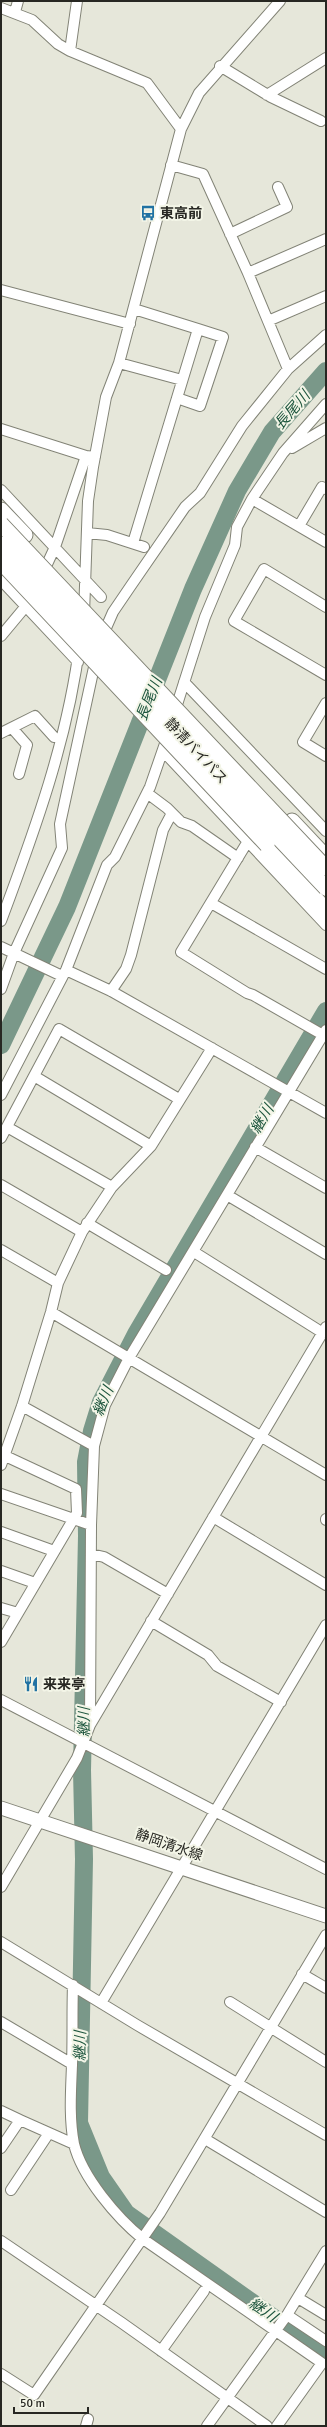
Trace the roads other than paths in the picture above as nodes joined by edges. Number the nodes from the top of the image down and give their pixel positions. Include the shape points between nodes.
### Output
1 (18, 1) edge
2 (77, 1) edge
3 (280, 1) edge
4 (1, 8) edge
5 (15, 12) junction
6 (70, 51) junction
7 (326, 58) edge
8 (220, 66) junction
9 (267, 95) junction
10 (321, 121) dead end
11 (181, 129) junction
12 (171, 165) junction
13 (278, 187) dead end
14 (230, 234) junction
15 (326, 239) edge
16 (248, 273) junction
17 (1, 290) edge
18 (326, 296) edge
19 (134, 309) junction
20 (268, 321) junction
21 (130, 324) junction
22 (198, 329) junction
23 (326, 336) edge
24 (119, 363) junction
25 (288, 369) junction
26 (182, 380) junction
27 (177, 398) junction
28 (326, 404) edge
29 (326, 428) edge
30 (1, 430) edge
31 (283, 453) junction
32 (90, 457) junction
33 (326, 489) edge
34 (1, 490) edge
35 (252, 499) junction
36 (1, 510) edge
37 (1, 524) edge
38 (299, 526) junction
39 (87, 532) junction
40 (326, 542) edge
41 (133, 543) junction
42 (1, 544) edge
43 (55, 547) junction
44 (144, 547) dead end
45 (1, 562) edge
46 (1, 580) edge
47 (86, 580) junction
48 (101, 597) dead end
49 (26, 606) junction
50 (326, 607) edge
51 (104, 633) junction
52 (1, 636) edge
53 (78, 662) junction
54 (326, 675) edge
55 (184, 682) junction
56 (326, 703) edge
57 (12, 728) junction
58 (1, 733) edge
59 (54, 738) dead end
60 (163, 751) junction
61 (326, 756) edge
62 (19, 774) dead end
63 (147, 793) junction
64 (172, 813) junction
65 (326, 831) edge
66 (248, 841) junction
67 (326, 857) edge
68 (238, 858) junction
69 (326, 868) edge
70 (326, 888) edge
71 (211, 903) junction
72 (326, 910) edge
73 (1, 921) edge
74 (326, 925) edge
75 (1, 947) edge
76 (15, 954) junction
77 (326, 969) edge
78 (62, 973) junction
79 (1, 989) edge
80 (111, 991) junction
81 (324, 1032) edge
82 (212, 1048) junction
83 (34, 1076) junction
84 (289, 1091) junction
85 (1, 1095) edge
86 (179, 1099) junction
87 (326, 1113) edge
88 (7, 1126) junction
89 (1, 1138) edge
90 (151, 1146) junction
91 (256, 1147) junction
92 (1, 1185) edge
93 (112, 1187) junction
94 (326, 1188) edge
95 (227, 1195) junction
96 (85, 1227) junction
97 (1, 1250) edge
98 (194, 1252) junction
99 (326, 1254) edge
100 (166, 1270) dead end
101 (58, 1283) junction
102 (51, 1312) junction
103 (325, 1329) edge
104 (129, 1358) junction
105 (22, 1406) junction
106 (260, 1436) junction
107 (94, 1446) junction
108 (2, 1458) edge
109 (326, 1475) edge
110 (1, 1494) edge
111 (213, 1517) junction
112 (73, 1519) junction
113 (91, 1525) junction
114 (1, 1532) edge
115 (54, 1552) junction
116 (91, 1554) junction
117 (1, 1571) edge
118 (35, 1583) junction
119 (326, 1585) edge
120 (168, 1594) junction
121 (1, 1608) edge
122 (18, 1613) junction
123 (151, 1621) junction
124 (326, 1625) edge
125 (1, 1642) edge
126 (1, 1700) edge
127 (280, 1702) junction
128 (90, 1725) junction
129 (84, 1743) junction
130 (1, 1808) edge
131 (216, 1811) junction
132 (41, 1821) junction
133 (182, 1867) junction
134 (326, 1869) edge
135 (1, 1887) edge
136 (326, 1916) edge
137 (326, 1935) edge
138 (1, 1942) edge
139 (302, 1974) junction
140 (73, 1986) junction
141 (326, 1988) edge
142 (230, 2002) dead end
143 (102, 2003) junction
144 (1, 2022) edge
145 (271, 2027) junction
146 (326, 2062) edge
147 (72, 2064) junction
148 (238, 2084) junction
149 (1, 2111) edge
150 (20, 2120) junction
151 (49, 2133) junction
152 (326, 2135) edge
153 (205, 2139) junction
154 (74, 2144) junction
155 (1, 2148) edge
156 (11, 2190) dead end
157 (326, 2212) edge
158 (143, 2239) junction
159 (3, 2246) edge
160 (326, 2251) edge
161 (204, 2291) dead end
162 (298, 2298) junction
163 (96, 2306) junction
164 (287, 2315) junction
165 (326, 2315) edge
166 (276, 2330) junction
167 (326, 2342) edge
168 (161, 2351) junction
169 (1, 2374) edge
170 (226, 2397) junction
171 (207, 2426) edge
172 (267, 2426) edge
173 (277, 2426) edge

1 - 5 street
2 - 6 street
3 - 8 street
4 - 5 street
5 - 6 street via 32,20 58,44
6 - 11 street via 147,83
7 - 9 street
8 - 9 street
8 - 11 street via 199,93
9 - 10 street
11 - 12 street
12 - 14 street via 203,174
12 - 19 street
13 - 14 street via 287,207
14 - 16 street
15 - 16 street
16 - 20 street
17 - 21 street
18 - 20 street
19 - 21 street
19 - 22 street
20 - 25 street
21 - 24 street
22 - 26 street
22 - 27 street via 224,337 200,406
23 - 25 street
24 - 26 street
24 - 32 street via 106,398
25 - 51 street via 242,426 200,493 185,507 130,587
26 - 27 street
27 - 41 street
28 - 31 street
29 - 31 street
30 - 32 street
31 - 35 street
32 - 39 street
32 - 43 street
33 - 38 street via 322,487
34 - 43 street
35 - 38 street
35 - 55 street via 237,527 235,545 218,582
36 - 67 highway via 211,731
37 - 51 highway, 静清バイパス, bridge
38 - 40 street
39 - 41 street
39 - 47 street
41 - 44 street
42 - 70 highway, 静清バイパス, bridge
43 - 47 street
43 - 49 street
45 - 72 highway, bridge
46 - 49 street
47 - 48 street
47 - 53 street
49 - 52 street
49 - 53 street
50 - 54 street via 264,570 234,621
51 - 69 highway, 静清バイパス, bridge
51 - 76 street via 92,675 60,824 62,848
53 - 73 street via 64,732 40,818
55 - 60 street
55 - 65 street
56 - 61 street via 303,742
57 - 58 street
57 - 59 street via 35,716
57 - 62 street via 27,745
60 - 63 street
60 - 66 street
63 - 64 street
63 - 78 street via 115,857 107,865
64 - 68 street via 180,822 192,826
64 - 80 street via 163,830 131,955 126,969
66 - 68 street
66 - 74 street
68 - 71 street
71 - 77 street
71 - 81 street via 181,952 247,994
75 - 76 street
76 - 78 street
76 - 79 street
78 - 80 street
78 - 85 street
80 - 82 street
81 - 84 street
82 - 84 street
82 - 86 street
83 - 86 street via 59,1029
83 - 88 street
83 - 90 street
84 - 87 street
84 - 91 street
86 - 90 street
88 - 89 street
88 - 93 street
90 - 93 street
91 - 94 street
91 - 95 street
92 - 96 street
93 - 96 street
95 - 98 street
95 - 99 street
96 - 100 street
96 - 101 street
97 - 101 street
98 - 103 street
98 - 104 street
101 - 102 street
102 - 104 street
102 - 105 street
103 - 106 street
104 - 106 street
104 - 107 street via 105,1405
105 - 107 street
105 - 108 street
106 - 109 street
106 - 111 street
107 - 113 street
108 - 112 street via 76,1489 77,1513
110 - 112 street
111 - 119 street
111 - 120 street
112 - 113 street
112 - 115 street
113 - 116 street
114 - 115 street
115 - 118 street
116 - 120 street via 104,1557
116 - 128 street
117 - 118 street
118 - 122 street
120 - 123 street
121 - 122 street
122 - 125 street
123 - 127 street via 208,1655 217,1666
123 - 128 street
124 - 127 street
126 - 129 street
127 - 131 street
128 - 129 street
129 - 131 street
129 - 132 street
130 - 132 main road, 静岡清水線
131 - 133 street
131 - 134 street
132 - 133 main road, 静岡清水線
132 - 135 street
133 - 136 main road, 静岡清水線
133 - 143 street
137 - 139 street
138 - 140 street
139 - 141 street
139 - 145 street
140 - 143 street
140 - 147 street
142 - 145 street
143 - 148 street
144 - 147 street
145 - 146 street
145 - 148 street
147 - 154 street via 70,2106
148 - 152 street
148 - 153 street
149 - 150 street
150 - 151 street
150 - 155 street
151 - 154 street
151 - 156 street
153 - 157 street
153 - 158 street
154 - 158 street via 107,2204 123,2223
158 - 163 street
158 - 166 street
159 - 163 street
160 - 162 street
161 - 168 street
162 - 164 street
162 - 165 street
163 - 168 street
163 - 169 street via 34,2395
164 - 166 street
164 - 167 street
166 - 170 street
166 - 173 street via 322,2364
168 - 170 street
170 - 171 street
170 - 172 street

